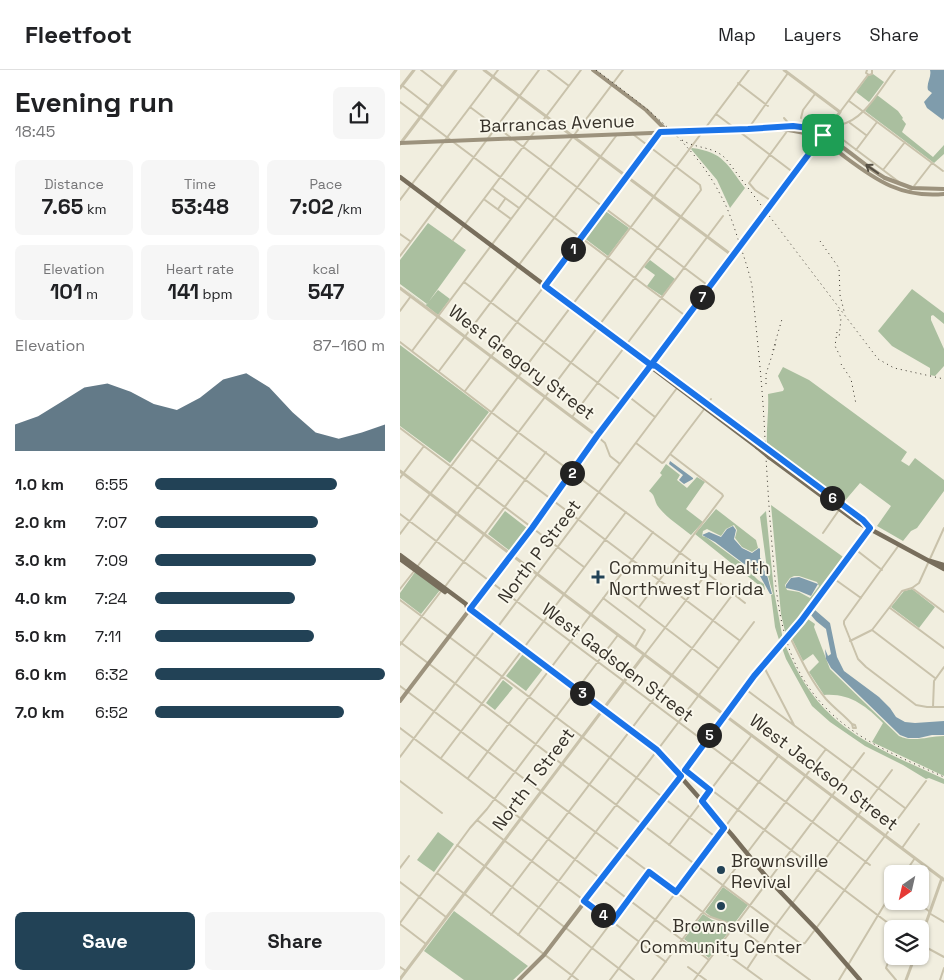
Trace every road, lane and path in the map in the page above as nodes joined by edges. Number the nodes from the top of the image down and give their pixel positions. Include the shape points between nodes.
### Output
1 (414, 70) edge
2 (421, 70) edge
3 (456, 70) edge
4 (484, 70) edge
5 (498, 70) edge
6 (540, 70) edge
7 (548, 70) edge
8 (581, 70) edge
9 (592, 70) edge
10 (623, 70) edge
11 (749, 70) edge
12 (784, 70) edge
13 (866, 70) edge
14 (872, 70) edge
15 (895, 70) edge
16 (788, 73) junction
17 (868, 75) junction
18 (493, 77) junction
19 (738, 83) junction
20 (612, 85) junction
21 (443, 86) junction
22 (569, 86) junction
23 (401, 87) edge
24 (815, 94) junction
25 (520, 97) junction
26 (849, 101) junction
27 (400, 102) edge
28 (767, 105) junction
29 (429, 106) junction
30 (470, 107) junction
31 (864, 111) junction
32 (840, 112) junction
33 (716, 114) junction
34 (546, 116) junction
35 (420, 117) junction
36 (784, 118) dead end
37 (801, 118) dead end
38 (877, 121) junction
39 (850, 123) junction
40 (497, 127) junction
41 (789, 128) junction
42 (736, 129) junction
43 (748, 129) junction
44 (703, 130) junction
45 (660, 132) junction
46 (668, 132) junction
47 (617, 134) junction
48 (632, 134) junction
49 (867, 135) junction
50 (574, 136) junction
51 (822, 137) junction
52 (512, 138) junction
53 (530, 138) junction
54 (446, 139) junction
55 (487, 139) junction
56 (452, 141) junction
57 (904, 142) junction
58 (400, 143) edge
59 (523, 147) junction
60 (650, 147) junction
61 (834, 148) junction
62 (856, 150) junction
63 (811, 151) junction
64 (770, 154) junction
65 (474, 157) junction
66 (600, 157) junction
67 (932, 163) junction
68 (550, 167) junction
69 (676, 167) junction
70 (883, 170) junction
71 (943, 171) edge
72 (795, 174) junction
73 (400, 176) edge
74 (501, 177) junction
75 (627, 177) junction
76 (411, 185) junction
77 (578, 187) junction
78 (492, 188) junction
79 (944, 189) edge
80 (944, 194) edge
81 (528, 197) junction
82 (654, 197) junction
83 (506, 198) junction
84 (484, 199) junction
85 (400, 200) edge
86 (773, 202) junction
87 (438, 205) junction
88 (604, 207) junction
89 (520, 208) junction
90 (498, 209) junction
91 (723, 216) dead end
92 (680, 217) junction
93 (555, 218) junction
94 (511, 219) junction
95 (465, 225) junction
96 (631, 227) junction
97 (400, 234) edge
98 (707, 237) junction
99 (581, 238) junction
100 (453, 240) dead end
101 (410, 242) junction
102 (492, 245) junction
103 (658, 247) junction
104 (400, 256) edge
105 (732, 256) junction
106 (608, 258) junction
107 (519, 266) junction
108 (684, 268) junction
109 (635, 278) junction
110 (464, 282) junction
111 (545, 286) junction
112 (710, 287) junction
113 (400, 288) edge
114 (411, 296) junction
115 (662, 298) junction
116 (491, 302) junction
117 (572, 305) junction
118 (400, 311) edge
119 (438, 316) junction
120 (687, 317) junction
121 (518, 322) junction
122 (599, 326) junction
123 (465, 337) junction
124 (400, 342) edge
125 (544, 342) junction
126 (626, 346) junction
127 (412, 351) junction
128 (492, 357) junction
129 (571, 362) junction
130 (651, 365) junction
131 (439, 371) junction
132 (518, 377) junction
133 (598, 383) junction
134 (679, 386) junction
135 (465, 391) junction
136 (628, 396) junction
137 (545, 397) junction
138 (623, 402) junction
139 (707, 404) junction
140 (492, 412) junction
141 (572, 417) junction
142 (655, 417) junction
143 (400, 428) edge
144 (519, 432) junction
145 (597, 436) junction
146 (471, 439) junction
147 (636, 443) junction
148 (424, 446) junction
149 (546, 452) junction
150 (670, 454) junction
151 (769, 454) junction
152 (498, 459) junction
153 (620, 464) junction
154 (451, 466) junction
155 (573, 471) junction
156 (402, 472) edge
157 (400, 478) edge
158 (525, 480) junction
159 (478, 487) junction
160 (599, 492) junction
161 (430, 494) junction
162 (552, 500) junction
163 (505, 507) junction
164 (841, 508) junction
165 (626, 512) junction
166 (400, 514) edge
167 (457, 514) junction
168 (578, 520) junction
169 (410, 521) junction
170 (532, 528) junction
171 (870, 528) junction
172 (944, 528) edge
173 (653, 532) junction
174 (823, 533) dead end
175 (400, 534) edge
176 (484, 534) junction
177 (605, 540) junction
178 (436, 541) junction
179 (900, 545) junction
180 (558, 547) junction
181 (855, 549) junction
182 (680, 552) junction
183 (400, 555) edge
184 (512, 555) junction
185 (400, 559) edge
186 (632, 560) junction
187 (930, 560) junction
188 (463, 562) junction
189 (944, 565) edge
190 (585, 567) junction
191 (416, 569) junction
192 (944, 569) edge
193 (882, 570) junction
194 (707, 573) junction
195 (537, 574) junction
196 (833, 578) junction
197 (659, 580) junction
198 (490, 582) junction
199 (919, 583) junction
200 (612, 587) junction
201 (912, 588) junction
202 (400, 589) edge
203 (443, 589) junction
204 (919, 592) junction
205 (564, 594) junction
206 (733, 594) junction
207 (603, 598) junction
208 (860, 598) junction
209 (400, 600) edge
210 (686, 600) junction
211 (517, 602) junction
212 (745, 603) dead end
213 (638, 607) junction
214 (468, 608) junction
215 (890, 608) junction
216 (944, 612) edge
217 (591, 615) junction
218 (422, 616) junction
219 (712, 620) junction
220 (544, 622) junction
221 (754, 622) dead end
222 (665, 627) junction
223 (496, 629) junction
224 (872, 630) junction
225 (618, 635) junction
226 (789, 635) junction
227 (449, 636) junction
228 (739, 640) junction
229 (850, 641) junction
230 (571, 642) junction
231 (400, 644) edge
232 (634, 647) junction
233 (692, 648) junction
234 (944, 648) edge
235 (523, 649) junction
236 (644, 654) junction
237 (476, 656) junction
238 (597, 662) junction
239 (428, 663) junction
240 (762, 665) junction
241 (944, 667) edge
242 (718, 668) junction
243 (550, 670) junction
244 (672, 675) junction
245 (503, 677) junction
246 (935, 678) junction
247 (624, 682) junction
248 (455, 684) junction
249 (400, 686) edge
250 (744, 688) junction
251 (577, 690) junction
252 (408, 691) junction
253 (698, 695) junction
254 (530, 697) junction
255 (400, 701) edge
256 (651, 702) junction
257 (482, 704) junction
258 (933, 707) junction
259 (944, 707) edge
260 (604, 710) junction
261 (434, 711) junction
262 (724, 714) junction
263 (556, 717) junction
264 (678, 722) junction
265 (509, 724) junction
266 (852, 724) dead end
267 (795, 726) junction
268 (400, 728) edge
269 (630, 729) junction
270 (461, 731) junction
271 (752, 735) junction
272 (583, 737) junction
273 (414, 738) junction
274 (704, 742) junction
275 (535, 744) junction
276 (826, 749) junction
277 (657, 750) junction
278 (488, 752) junction
279 (864, 753) dead end
280 (779, 755) junction
281 (400, 757) edge
282 (610, 757) junction
283 (441, 759) junction
284 (731, 762) junction
285 (562, 764) junction
286 (852, 769) junction
287 (685, 770) junction
288 (892, 770) dead end
289 (515, 771) junction
290 (681, 776) junction
291 (806, 776) junction
292 (637, 777) junction
293 (468, 779) junction
294 (400, 781) edge
295 (926, 781) dead end
296 (758, 783) junction
297 (589, 784) junction
298 (878, 788) junction
299 (710, 790) junction
300 (541, 792) junction
301 (832, 796) junction
302 (664, 798) junction
303 (494, 799) junction
304 (702, 801) junction
305 (785, 803) junction
306 (616, 805) junction
307 (905, 808) junction
308 (738, 810) junction
309 (569, 812) junction
310 (442, 813) dead end
311 (859, 816) junction
312 (690, 817) junction
313 (521, 819) junction
314 (477, 820) junction
315 (812, 823) junction
316 (919, 824) dead end
317 (643, 825) junction
318 (725, 829) junction
319 (765, 830) junction
320 (596, 832) junction
321 (885, 836) junction
322 (717, 838) junction
323 (548, 839) junction
324 (504, 841) junction
325 (838, 843) junction
326 (457, 845) junction
327 (669, 845) junction
328 (902, 848) junction
329 (790, 850) junction
330 (622, 852) junction
331 (745, 855) junction
332 (409, 856) dead end
333 (915, 858) junction
334 (575, 859) junction
335 (531, 861) junction
336 (865, 863) junction
337 (696, 865) junction
338 (870, 865) dead end
339 (910, 865) edge
340 (484, 867) junction
341 (400, 868) edge
342 (818, 870) junction
343 (649, 872) junction
344 (437, 873) junction
345 (944, 878) edge
346 (601, 879) junction
347 (768, 880) junction
348 (400, 882) edge
349 (558, 882) junction
350 (723, 885) junction
351 (512, 888) junction
352 (844, 890) junction
353 (676, 892) junction
354 (464, 894) junction
355 (420, 897) junction
356 (628, 899) junction
357 (584, 901) junction
358 (750, 905) junction
359 (791, 905) junction
360 (884, 906) edge
361 (538, 908) junction
362 (927, 910) edge
363 (703, 912) junction
364 (930, 912) junction
365 (491, 915) junction
366 (878, 916) junction
367 (446, 917) junction
368 (655, 920) junction
369 (884, 920) edge
370 (927, 920) edge
371 (612, 922) junction
372 (944, 922) edge
373 (400, 924) edge
374 (776, 925) junction
375 (734, 926) junction
376 (564, 928) junction
377 (815, 930) junction
378 (518, 935) junction
379 (682, 940) junction
380 (639, 942) junction
381 (426, 944) junction
382 (763, 945) junction
383 (591, 948) junction
384 (718, 948) junction
385 (929, 949) edge
386 (544, 955) junction
387 (944, 958) edge
388 (709, 960) junction
389 (666, 962) junction
390 (887, 965) edge
391 (911, 965) edge
392 (400, 966) edge
393 (688, 967) dead end
394 (849, 967) junction
395 (944, 968) edge
396 (619, 969) junction
397 (747, 969) junction
398 (406, 971) junction
399 (698, 974) junction
400 (571, 975) junction
401 (806, 977) junction
402 (400, 979) edge
403 (521, 980) edge
404 (568, 980) edge
405 (578, 980) edge
406 (610, 980) edge
407 (634, 980) edge
408 (652, 980) edge
409 (694, 980) edge
410 (706, 980) edge
411 (762, 980) edge
412 (804, 980) edge
413 (810, 980) edge
414 (840, 980) edge
415 (862, 980) edge
416 (896, 980) edge
417 (906, 980) edge
418 (940, 980) edge

1 - 23 street
2 - 21 street
3 - 21 street
4 - 18 street
5 - 18 street
6 - 25 street
7 - 22 street
8 - 22 street
9 - 20 main road
10 - 20 street
11 - 19 street
12 - 16 street
13 - 17 street
14 - 17 street
15 - 31 street
16 - 24 street
16 - 28 street
17 - 26 street
18 - 25 street
18 - 30 street
19 - 28 street
19 - 33 street
20 - 46 main road via 646,110
20 - 50 street
21 - 29 street
22 - 34 street
23 - 29 street
24 - 32 street
24 - 37 street
25 - 34 street
25 - 40 street
26 - 31 street
26 - 32 street
27 - 35 street
28 - 43 street
29 - 35 street
30 - 40 street
30 - 54 street
31 - 38 street
31 - 39 street
32 - 51 street
33 - 42 street
33 - 44 street
34 - 50 street
34 - 53 street
35 - 54 street
35 - 58 street
36 - 41 street
38 - 49 street
38 - 57 street
39 - 49 street
39 - 62 street via 839,125 836,131
40 - 52 street
40 - 55 street
41 - 43 main road, Barrancas Avenue
41 - 51 main road, Barrancas Avenue
41 - 64 street
42 - 43 main road, Barrancas Avenue
42 - 44 main road, Barrancas Avenue
42 - 64 street
44 - 46 main road, Barrancas Avenue
44 - 69 street
45 - 46 main road, Barrancas Avenue
45 - 48 main road, Barrancas Avenue
45 - 60 street
47 - 48 main road, Barrancas Avenue
47 - 50 main road, Barrancas Avenue
47 - 66 street
48 - 60 street
49 - 62 street
50 - 53 main road, Barrancas Avenue
50 - 66 street
50 - 68 street
51 - 61 main road, Barrancas Avenue
51 - 63 main road
79 -> 51 main road, Barrancas Avenue, bridge via 912,188 885,178
52 - 53 main road, Barrancas Avenue
52 - 55 main road, Barrancas Avenue
52 - 59 street
53 - 59 street
54 - 56 main road, Barrancas Avenue
54 - 58 main road, Barrancas Avenue
54 - 76 street
55 - 56 main road, Barrancas Avenue
55 - 65 street
56 - 65 street
57 - 67 street
57 - 70 street
59 - 68 street
59 - 74 street
60 - 69 street
60 - 75 street
61 - 63 main road via 821,145
61 - 80 main road, Barrancas Avenue via 883,183 913,193
62 - 70 street
63 - 72 main road
64 - 72 street
64 - 86 street via 749,183
65 - 74 street
65 - 87 street
66 - 75 street
66 - 77 street
67 - 70 street via 911,190
67 - 71 street
68 - 77 street
68 - 81 street
69 - 82 street
69 - 92 street via 701,188
72 - 86 main road
73 - 76 main road
74 - 78 street
74 - 81 street
75 - 82 street
75 - 88 street
76 - 85 street
76 - 87 main road
77 - 88 street
77 - 93 street
78 - 83 street
78 - 84 street
81 - 89 street
81 - 93 street
82 - 92 street
82 - 96 street
83 - 89 street
83 - 90 street
84 - 90 street
84 - 95 street
86 - 105 main road
87 - 95 main road
87 - 101 street
88 - 96 street
88 - 99 street
89 - 94 street
90 - 94 street
91 - 98 street
92 - 98 street
92 - 103 street
93 - 99 street
93 - 107 street
94 - 102 street
95 - 100 street
95 - 102 main road
96 - 103 street
96 - 106 street
97 - 101 street
98 - 105 street
98 - 108 street
99 - 106 street
99 - 111 street
101 - 104 street
102 - 107 main road
102 - 110 street
103 - 108 street
103 - 109 street
105 - 112 main road
106 - 109 street
106 - 117 street
107 - 111 main road
107 - 116 street
108 - 112 street
108 - 115 street
109 - 115 street
109 - 122 street
110 - 116 street
110 - 119 street
111 - 117 main road
111 - 121 street
112 - 120 main road
113 - 114 street, West Gregory Street
114 - 118 street
114 - 119 street, West Gregory Street
115 - 120 street
115 - 126 street
116 - 121 street
116 - 123 street
117 - 122 main road
117 - 125 street
119 - 123 street, West Gregory Street
119 - 127 street
120 - 130 main road
121 - 125 street
121 - 128 street
122 - 126 main road
122 - 129 street
123 - 128 street, West Gregory Street
123 - 131 street
124 - 127 street
125 - 129 street
125 - 132 street
126 - 130 main road
126 - 133 street
127 - 131 street
128 - 132 street, West Gregory Street
128 - 135 street
129 - 133 street
129 - 137 street
130 - 134 main road
130 - 136 main road
131 - 135 street
132 - 137 street, West Gregory Street
132 - 140 street
133 - 138 street
133 - 141 street
134 - 139 main road
134 - 142 street, North P Street
135 - 140 street
136 - 138 main road
136 - 142 street
137 - 141 street, West Gregory Street
137 - 144 street
138 - 145 main road
139 - 150 street
139 - 151 main road, bridge
139 - 151 main road, bridge via 756,447
140 - 144 street
140 - 146 street
141 - 145 street, West Gregory Street
142 - 147 street, North P Street
143 - 148 street
144 - 149 street
144 - 152 street
145 - 153 street, West Gregory Street via 610,456
145 - 155 main road
146 - 152 street
146 - 154 street
147 - 150 street via 662,463
147 - 153 street, North P Street
148 - 154 street
148 - 156 street
149 - 155 street
149 - 158 street
150 - 182 street via 723,496
151 - 164 main road
152 - 158 street
152 - 159 street
153 - 160 street, North P Street
154 - 159 street
154 - 161 street
155 - 160 street
155 - 162 main road
156 - 157 street
156 - 161 street, West Jackson Street
158 - 162 street
158 - 163 street
159 - 163 street
159 - 167 street
160 - 165 street
160 - 168 street, North P Street
161 - 167 street, West Jackson Street
161 - 169 street
162 - 168 street
162 - 170 main road
163 - 170 street
163 - 176 street
164 - 171 main road
164 - 174 street
165 - 173 street
165 - 177 street
166 - 169 street, West Gadsden Street
167 - 176 street, West Jackson Street
167 - 178 street
168 - 177 street
168 - 180 street, North P Street
169 - 175 street
169 - 178 street, West Gadsden Street
170 - 180 street
170 - 184 main road
171 - 179 main road
171 - 181 main road
172 - 187 street
173 - 182 street
173 - 186 street
176 - 184 street, West Jackson Street
176 - 188 street
177 - 186 street
177 - 190 street
178 - 188 street, West Gadsden Street
178 - 191 street
179 - 187 main road
179 - 193 street
180 - 190 street
180 - 195 street, North P Street
181 - 193 street
181 - 196 main road
182 - 194 street
182 - 197 street
183 - 191 main road
184 - 195 street, West Jackson Street
184 - 198 main road
185 - 191 main road
186 - 197 street
186 - 200 street
187 - 189 main road
187 - 192 main road
187 - 199 street
188 - 198 street, West Gadsden Street
188 - 203 street
190 - 205 street
191 - 202 street
191 - 203 main road
193 - 208 street
194 - 206 street
194 - 210 street, North T Street
195 - 205 street, West Jackson Street
195 - 211 street, North P Street
196 - 208 street
196 - 226 main road
197 - 210 street
197 - 213 street
198 - 211 street, West Gadsden Street
198 - 214 main road
199 - 201 street
199 - 204 street
200 - 207 street
200 - 213 street
201 - 204 street
201 - 215 street via 904,590
203 - 214 main road
203 - 218 street
204 - 216 street
205 - 217 street, West Jackson Street
205 - 220 street
206 - 212 street
206 - 219 street
207 - 217 street
207 - 232 street via 645,630
208 - 229 street via 843,622
209 - 218 street
210 - 219 street
210 - 222 street, North T Street
211 - 220 street, West Gadsden Street
211 - 223 street, North P Street
213 - 222 street
214 - 223 main road
214 - 227 main road
215 - 224 street
215 - 234 street
217 - 225 street, West Jackson Street
217 - 230 street
218 - 227 street
218 - 231 street
219 - 228 street
219 - 233 street
220 - 230 street, West Gadsden Street
220 - 235 street
221 - 228 street
222 - 233 street
222 - 236 street, North T Street
223 - 235 main road
223 - 237 street, North P Street
224 - 229 street
224 - 246 street
225 - 232 street, West Jackson Street
225 - 238 street
226 - 240 main road
226 - 266 street via 819,690
227 - 237 street
227 - 239 main road
228 - 242 street
229 - 258 street via 858,659 866,667 914,704
230 - 238 street, West Gadsden Street
230 - 243 street
231 - 239 street
232 - 236 street, West Jackson Street
233 - 242 street
233 - 244 street
235 - 243 main road
235 - 245 street
236 - 244 street, West Jackson Street
236 - 247 street, North T Street
237 - 245 street
237 - 248 street, North P Street
238 - 247 street, West Gadsden Street
238 - 251 street
239 - 248 street
239 - 252 main road
240 - 250 main road
240 - 267 street
241 - 246 street
242 - 253 street
243 - 251 main road
243 - 254 street
244 - 253 street, West Jackson Street
244 - 256 street
245 - 254 street
245 - 257 street
246 - 258 street
247 - 256 street, West Gadsden Street
247 - 260 street, North T Street
248 - 257 street
248 - 261 street, North P Street
249 - 252 street
250 - 262 main road
250 - 267 street
251 - 260 main road
251 - 263 street
252 - 255 main road
252 - 261 street
253 - 262 street, West Jackson Street
253 - 264 street
254 - 263 street
254 - 265 street
256 - 264 street, West Gadsden Street
256 - 269 street
257 - 265 street
257 - 270 street
258 - 259 street
260 - 269 main road
260 - 272 street, North T Street
261 - 270 street
261 - 273 street, North P Street
262 - 271 street, West Jackson Street
262 - 274 main road
263 - 272 street
263 - 275 street
264 - 274 street, West Gadsden Street
264 - 277 street
265 - 275 street
265 - 278 street
267 - 276 street
268 - 273 street
269 - 277 main road
269 - 282 street
270 - 278 street
270 - 283 street
271 - 280 street, West Jackson Street
271 - 284 street
272 - 282 street
272 - 285 street, North T Street
273 - 281 street, North P Street
273 - 283 street
274 - 284 street, West Gadsden Street
274 - 287 main road
275 - 285 street
275 - 289 street
276 - 286 street
276 - 291 street
277 - 290 main road
277 - 292 street
278 - 289 street
278 - 293 street
279 - 286 street
280 - 291 street, West Jackson Street
280 - 296 street
282 - 292 street
282 - 297 street
283 - 293 street
284 - 296 street, West Gadsden Street
284 - 299 street
285 - 297 street
285 - 300 street, North T Street
286 - 298 street
286 - 301 street
287 - 290 main road
287 - 299 street
288 - 298 street
289 - 300 street
289 - 303 street
290 - 302 main road
290 - 304 main road
291 - 301 street, West Jackson Street
291 - 305 street
292 - 302 street
292 - 306 street
293 - 303 street
294 - 310 street
295 - 307 street
296 - 305 street, West Gadsden Street
296 - 308 street
297 - 306 street
297 - 309 street
298 - 307 street
298 - 311 street
299 - 304 street
299 - 308 street
300 - 309 street
300 - 313 street, North T Street
301 - 311 street, West Jackson Street
301 - 315 street
302 - 312 street
302 - 317 main road
303 - 313 street
303 - 314 street
304 - 312 street
304 - 318 main road
305 - 315 street, West Gadsden Street
305 - 319 street
306 - 317 street
306 - 320 street
307 - 321 street
308 - 318 street
308 - 319 street
309 - 320 street
309 - 323 street
311 - 321 street, West Jackson Street
311 - 325 street
312 - 322 street
312 - 327 street
313 - 323 street
313 - 324 street, North T Street
314 - 324 street
314 - 326 street
315 - 325 street, West Gadsden Street
315 - 329 street
316 - 328 street
317 - 327 street
317 - 330 main road
318 - 322 street
318 - 331 main road
319 - 329 street
319 - 331 street
320 - 330 street
320 - 334 street
321 - 328 street, West Jackson Street
321 - 336 street
322 - 337 street
323 - 334 street
323 - 335 street
324 - 335 street
324 - 340 street, North T Street
325 - 336 street, West Gadsden Street
325 - 342 street
326 - 340 street
326 - 344 street
327 - 337 street
328 - 333 street, West Jackson Street
329 - 342 street
329 - 347 street
330 - 343 street
330 - 346 main road
331 - 347 main road
331 - 350 street
332 - 341 street
333 - 339 street
333 - 345 street, West Jackson Street
334 - 346 street
334 - 349 street
335 - 349 street
335 - 351 street
336 - 338 street, West Gadsden Street
336 - 352 street
337 - 350 street
337 - 353 street
340 - 351 street
340 - 354 street, North T Street
342 - 352 street
342 - 359 street
343 - 353 street
343 - 356 street
344 - 354 street
344 - 355 street
345 - 364 street
346 - 356 street
346 - 357 main road
347 - 358 street
347 - 359 main road
348 - 355 street
349 - 357 street
349 - 361 street
350 - 358 street
350 - 363 street
351 - 361 street
351 - 365 street
352 - 366 street
352 - 377 street
353 - 363 street
353 - 368 street
354 - 365 street
354 - 367 street, North T Street
355 - 367 street
355 - 373 street
356 - 368 street
356 - 371 street
357 - 371 street
357 - 376 main road
358 - 374 street
358 - 375 street
359 - 374 street
359 - 377 main road
360 - 366 street
361 - 376 street
361 - 378 street
362 - 364 street
363 - 375 street
363 - 379 street
364 - 370 street
364 - 372 street
365 - 378 street
366 - 369 street
366 - 394 street
367 - 381 street, North T Street
368 - 379 street
368 - 380 street
371 - 380 street
371 - 383 street
373 - 381 street
374 - 377 street via 803,944
374 - 382 street
375 - 382 street
375 - 384 street
376 - 383 street
376 - 386 main road
377 - 394 main road
378 - 386 street
379 - 388 street
379 - 389 street
380 - 389 street
380 - 396 street
381 - 398 street, North T Street
382 - 397 street
382 - 401 street
383 - 396 street
383 - 400 street
384 - 388 street
384 - 397 street
385 - 387 street
386 - 400 street
386 - 403 main road
388 - 399 street
389 - 408 street
390 - 416 street
391 - 417 street
392 - 398 street
393 - 399 street
394 - 414 street
394 - 415 main road
395 - 418 street
396 - 406 street
396 - 407 street
397 - 411 street
398 - 402 street, North T Street
399 - 409 street
399 - 410 street
400 - 404 street
400 - 405 street
401 - 412 street
401 - 413 street

